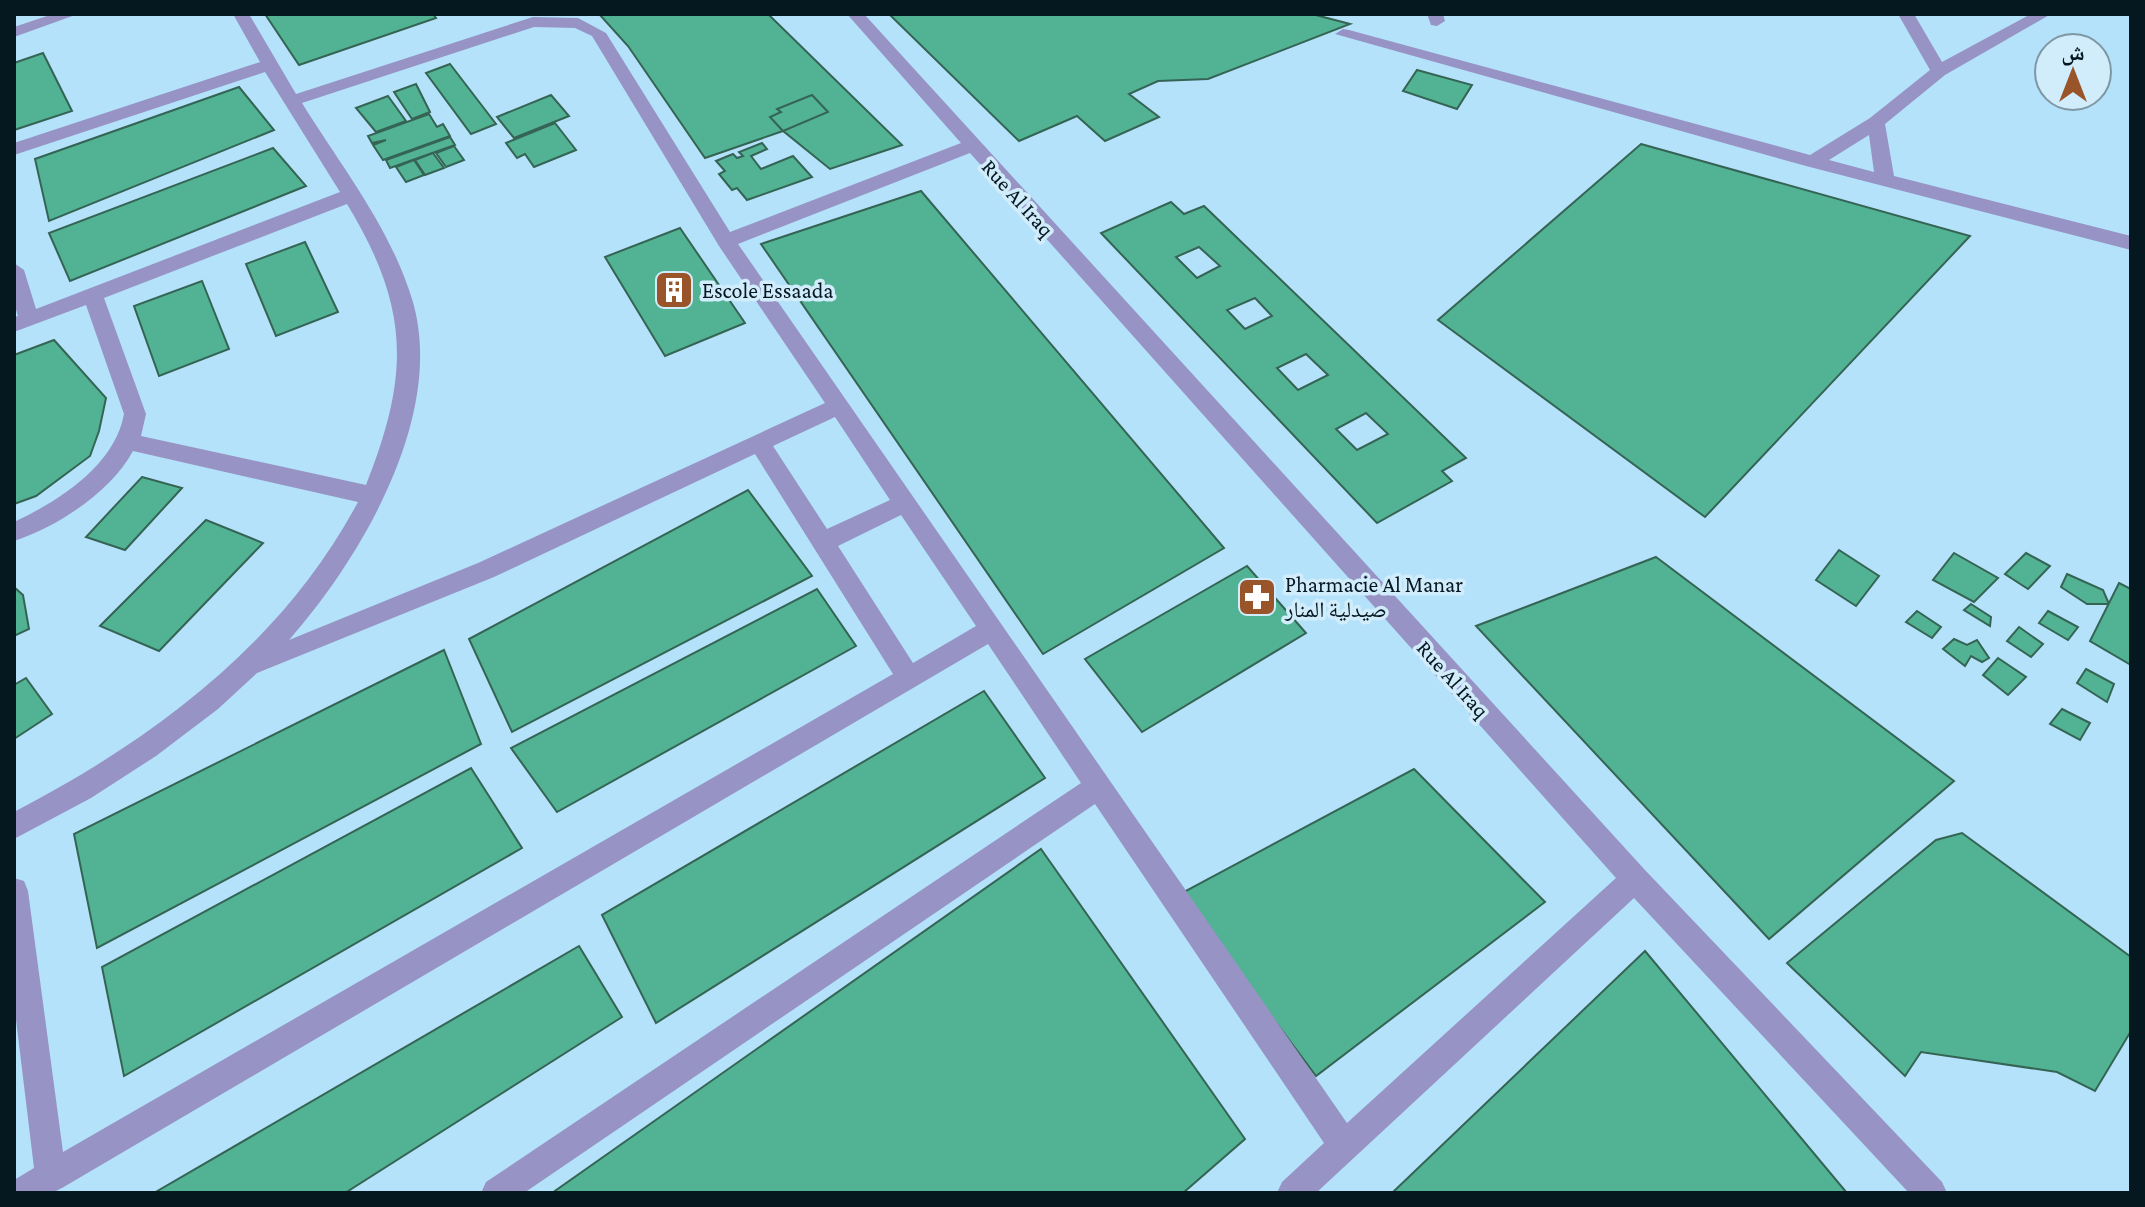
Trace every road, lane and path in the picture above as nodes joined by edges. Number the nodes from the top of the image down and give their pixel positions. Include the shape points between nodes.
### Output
1 (70, 14) edge
2 (241, 14) edge
3 (855, 14) edge
4 (1906, 14) edge
5 (2043, 14) edge
6 (14, 32) edge
7 (1343, 34) dead end
8 (271, 64) junction
9 (1939, 71) junction
10 (291, 101) junction
11 (1876, 122) junction
12 (971, 146) junction
13 (14, 149) edge
14 (1813, 162) junction
15 (1885, 180) junction
16 (351, 195) junction
17 (726, 241) junction
18 (2131, 243) edge
19 (14, 270) edge
20 (93, 296) junction
21 (22, 322) edge
22 (838, 406) junction
23 (127, 441) junction
24 (760, 443) junction
25 (373, 496) junction
26 (905, 503) junction
27 (14, 532) edge
28 (823, 542) junction
29 (991, 630) junction
30 (244, 669) junction
31 (909, 678) junction
32 (1098, 787) junction
33 (14, 826) edge
34 (1635, 879) junction
35 (14, 891) edge
36 (1345, 1147) junction
37 (51, 1177) junction
38 (22, 1193) edge
39 (497, 1193) edge
40 (1293, 1193) edge
41 (1931, 1193) edge

1 - 6 street
2 - 8 street
3 - 12 street, Rue Al Iraq
4 - 9 street
5 - 9 street
7 - 14 street
8 - 10 street
8 - 13 street
9 - 11 street
10 - 16 street
10 - 17 street via 533,22 586,25 598,33
11 - 14 street
11 - 15 street
12 - 17 street
12 - 34 street, Rue Al Iraq
14 - 15 street
15 - 18 street
16 - 20 street
16 - 25 street via 395,281 410,353 403,415
17 - 22 street
19 - 21 street
20 - 21 street
20 - 23 street via 135,414
22 - 24 street
22 - 26 street
23 - 25 street
23 - 27 street via 68,505
24 - 28 street
24 - 30 street via 486,570
25 - 30 street via 302,606
26 - 28 street
26 - 29 street
28 - 31 street
29 - 31 street
29 - 32 street
30 - 33 street via 121,765
31 - 37 street
32 - 36 street
32 - 39 street
34 - 36 street
34 - 41 street, Rue Al Iraq
35 - 37 street
36 - 40 street
37 - 38 street

